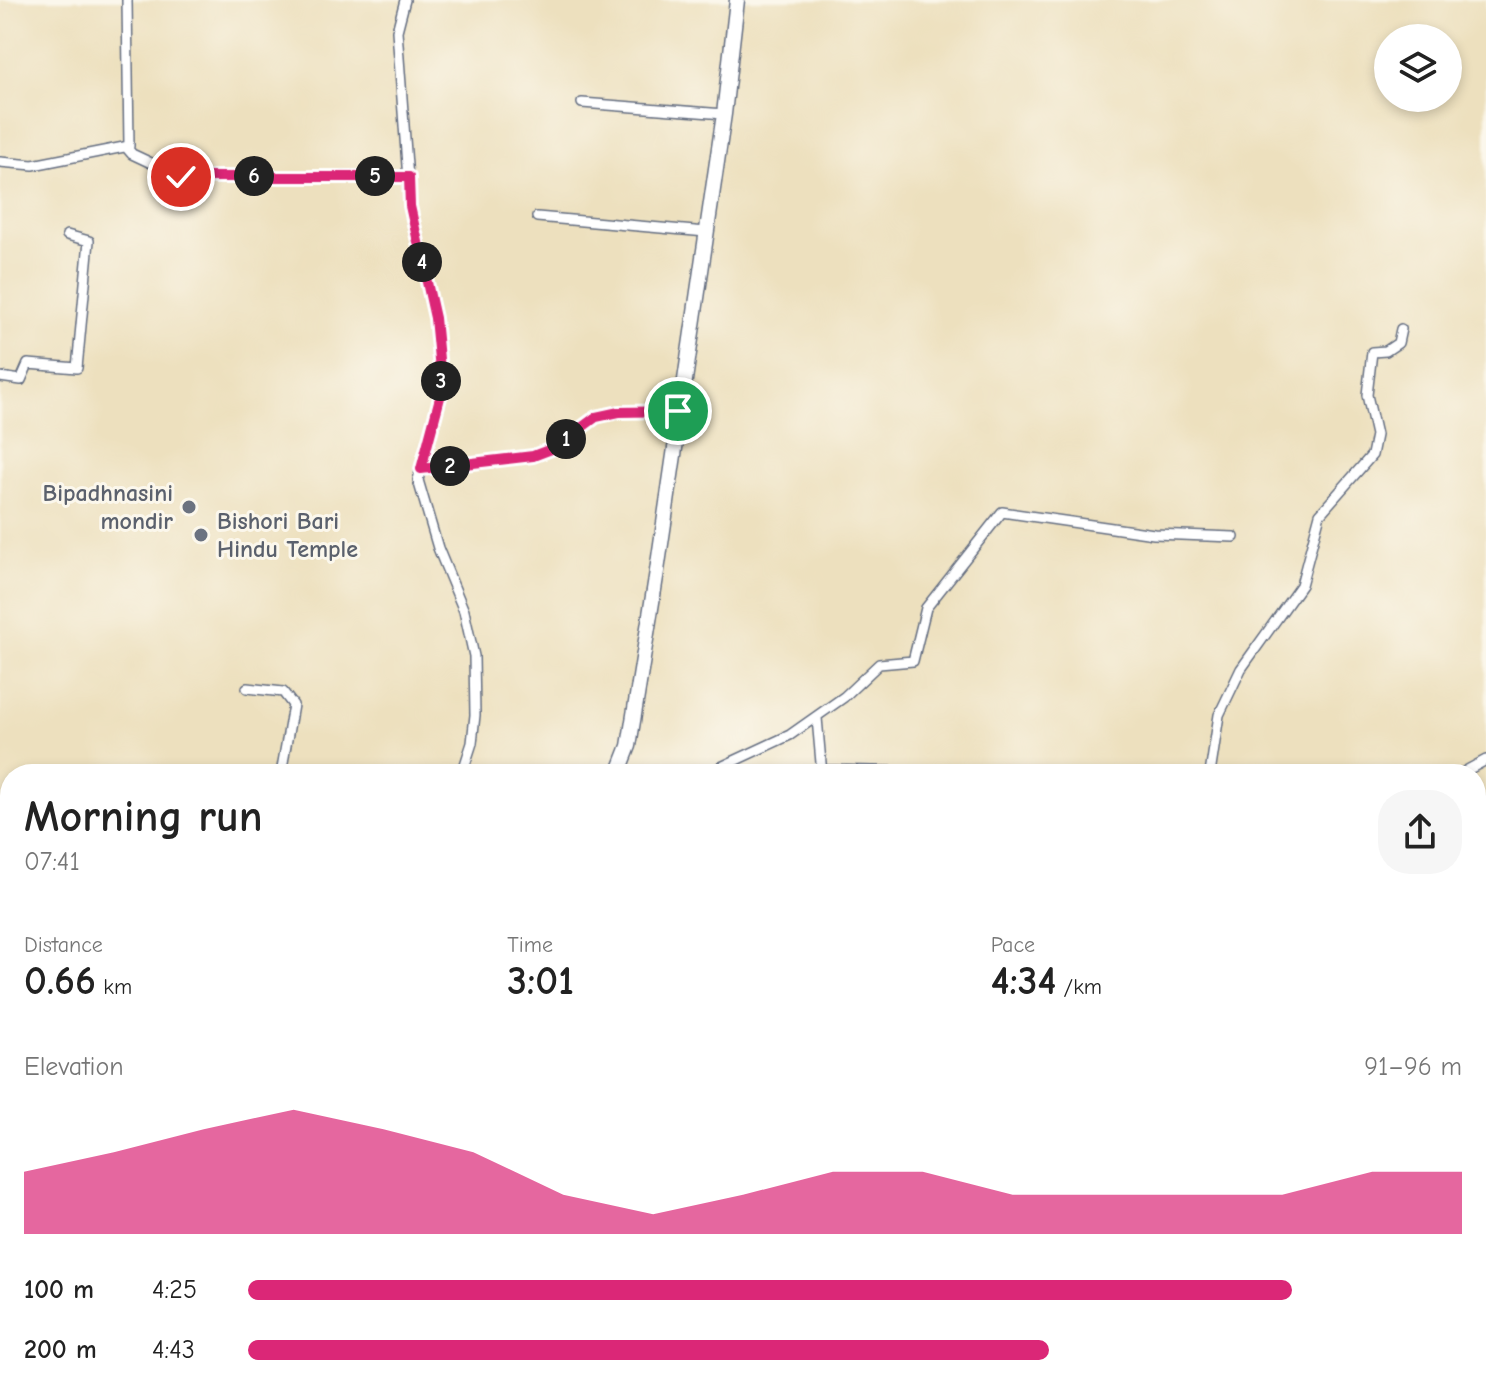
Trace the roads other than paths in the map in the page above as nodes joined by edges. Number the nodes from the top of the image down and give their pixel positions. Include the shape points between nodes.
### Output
1 (127, 0) edge
2 (405, 0) edge
3 (737, 0) edge
4 (582, 103) dead end
5 (724, 114) junction
6 (126, 147) junction
7 (0, 162) edge
8 (409, 177) junction
9 (537, 217) dead end
10 (706, 232) junction
11 (67, 235) dead end
12 (1401, 329) dead end
13 (0, 377) edge
14 (678, 411) junction
15 (421, 469) junction
16 (1234, 537) dead end
17 (247, 688) dead end
18 (817, 718) junction
19 (283, 764) edge
20 (465, 764) edge
21 (622, 764) edge
22 (728, 764) edge
23 (821, 764) edge
24 (1212, 764) edge

1 - 6 street
2 - 8 street via 397,31
3 - 5 main road
4 - 5 street
5 - 10 main road
6 - 7 street via 33,165
6 - 8 street via 181,177
8 - 15 street via 410,206 435,318 442,390
9 - 10 street
10 - 14 main road
11 - 13 street via 89,241 77,368 28,364 21,380
12 - 24 street via 1398,343 1372,352 1367,395 1376,435 1372,455 1320,514 1301,585 1241,669 1219,715
14 - 15 street via 596,417 554,448 533,456
14 - 21 main road via 636,702
15 - 20 street via 418,480 464,611 474,656 475,715
16 - 18 street via 1154,534 1002,512 926,608 913,661 879,664
17 - 19 street via 283,692 293,705
18 - 22 street
18 - 23 street

